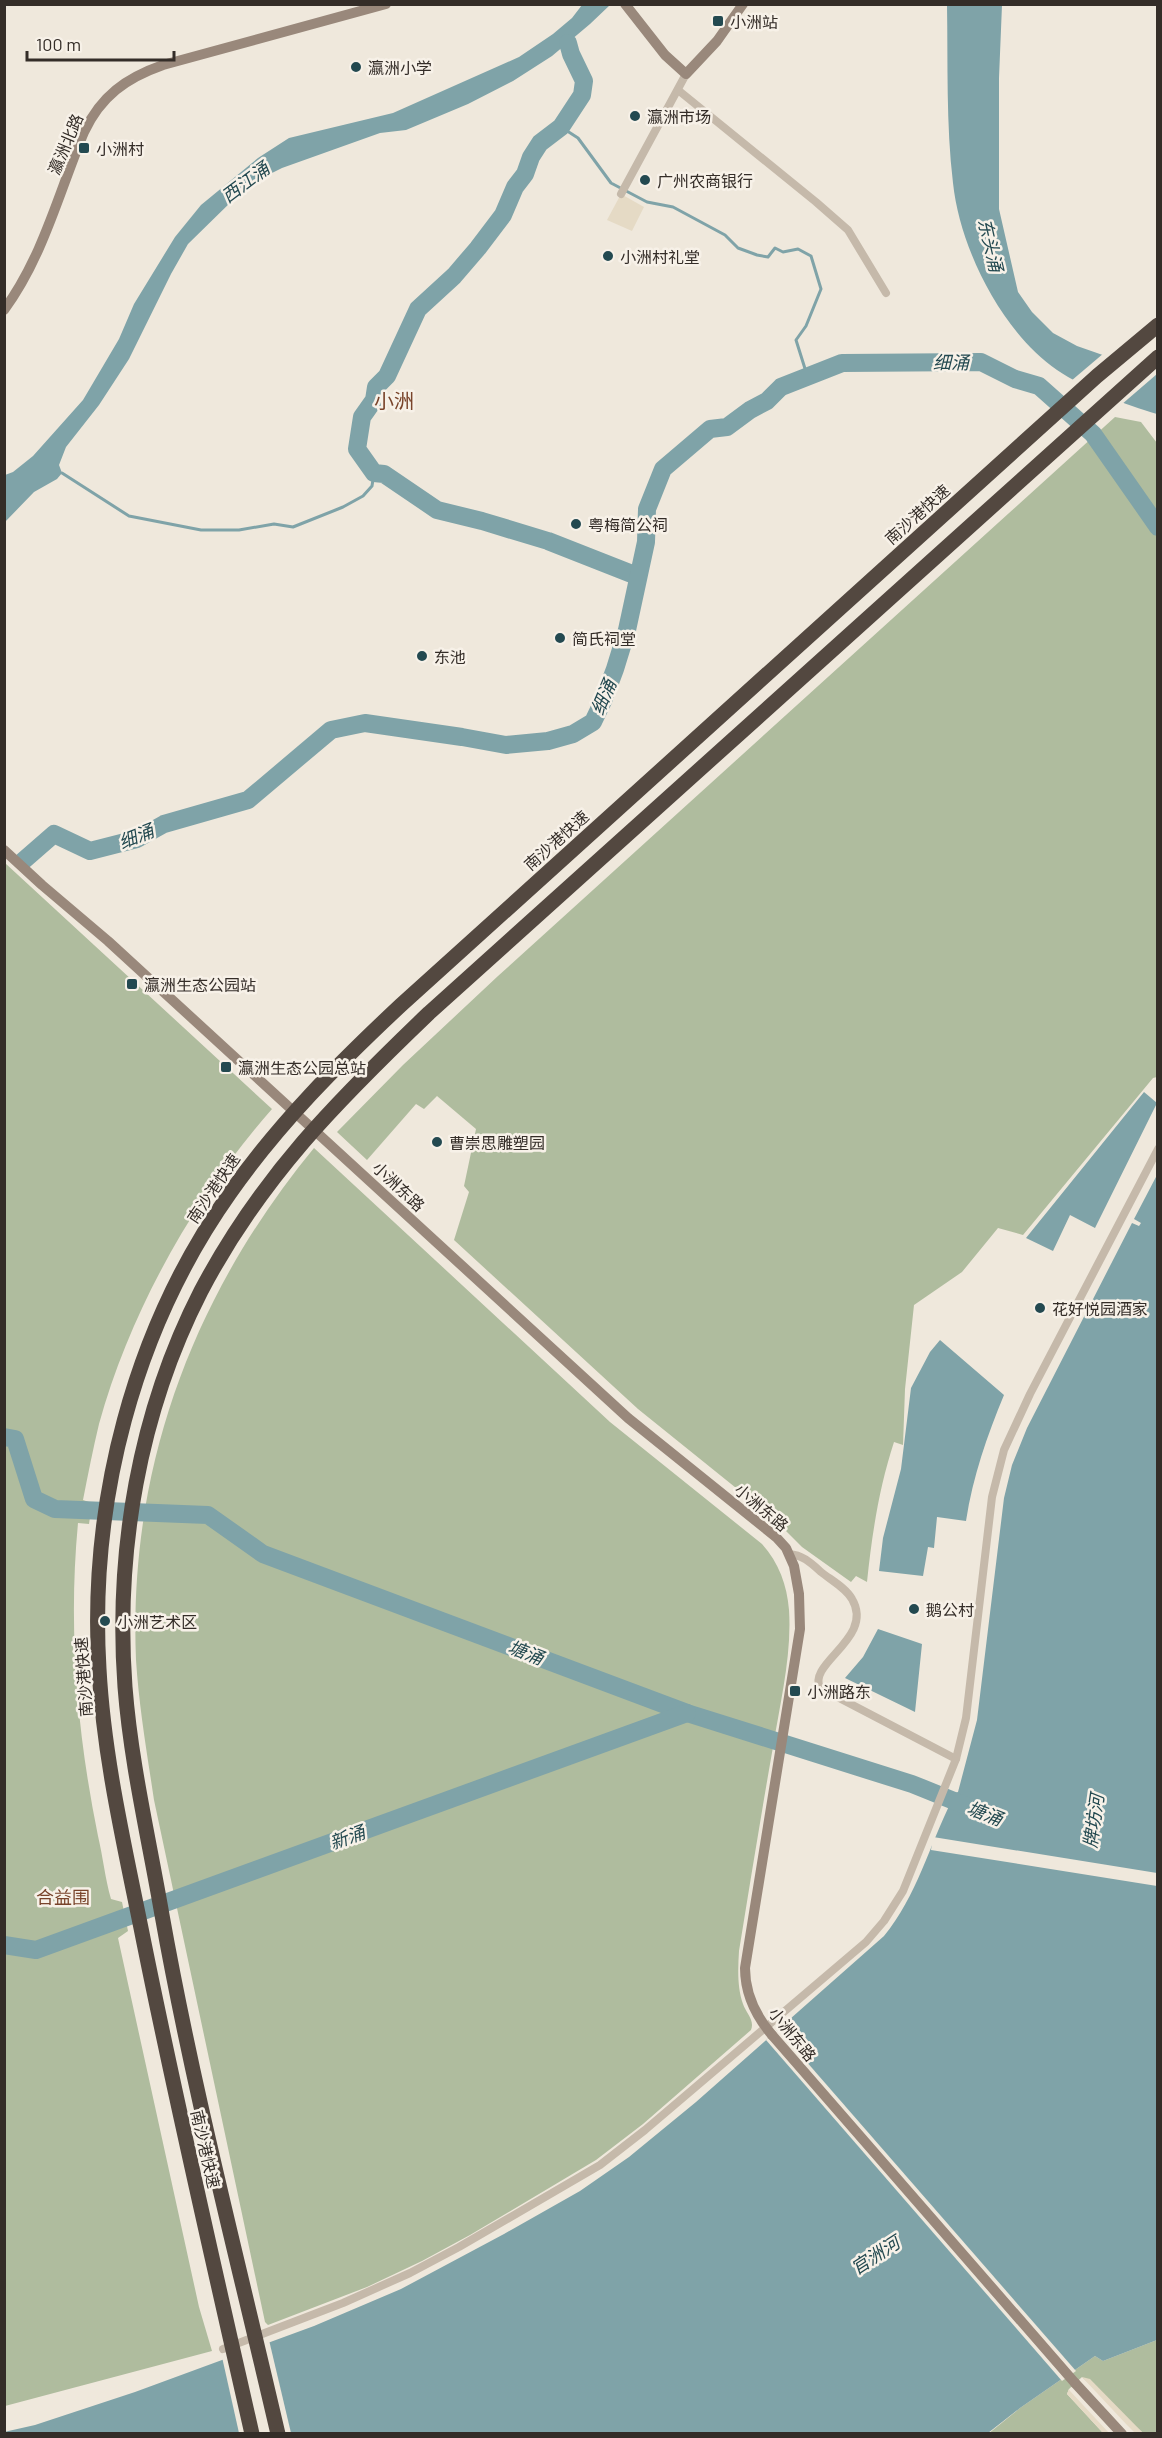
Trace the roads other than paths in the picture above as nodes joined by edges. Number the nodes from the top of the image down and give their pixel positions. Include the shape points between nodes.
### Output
1 (386, 4) edge
2 (625, 4) edge
3 (743, 4) edge
4 (686, 74) junction
5 (678, 90) junction
6 (621, 194) dead end
7 (886, 293) dead end
8 (4, 310) edge
9 (1158, 325) edge
10 (1158, 357) edge
11 (7, 853) edge
12 (1158, 1149) edge
13 (789, 1554) junction
14 (956, 1760) junction
15 (768, 2031) junction
16 (223, 2349) dead end
17 (252, 2433) edge
18 (278, 2433) edge
19 (1122, 2433) edge

1 - 8 main road, 瀛洲北路 via 163,65 131,78 109,93 90,118 46,232
2 - 4 main road via 665,56
3 - 4 main road
4 - 5 street
5 - 6 street
5 - 7 street via 848,230
9 - 17 highway, 南沙港快速, bridge via 1096,376 336,1068 272,1138 229,1194 194,1250 159,1321 129,1404 106,1508 98,1603 101,1699 114,1790 176,2099
10 - 18 highway, 南沙港快速, bridge via 438,1005 335,1104 277,1172 236,1231 199,1296 172,1357 144,1448 126,1544 125,1689 181,2020
11 - 13 main road, 小洲东路 via 628,1418 767,1529
12 - 14 street via 1004,1450 993,1497 966,1718
13 - 14 street via 803,1557 847,1593 856,1611 850,1636 819,1676 820,1688
13 - 15 main road, 小洲东路 via 796,1574 801,1616 745,1968 750,2001
14 - 15 street via 908,1878 884,1921
15 - 16 street via 600,2165 410,2273
15 - 19 main road, 小洲东路, bridge

